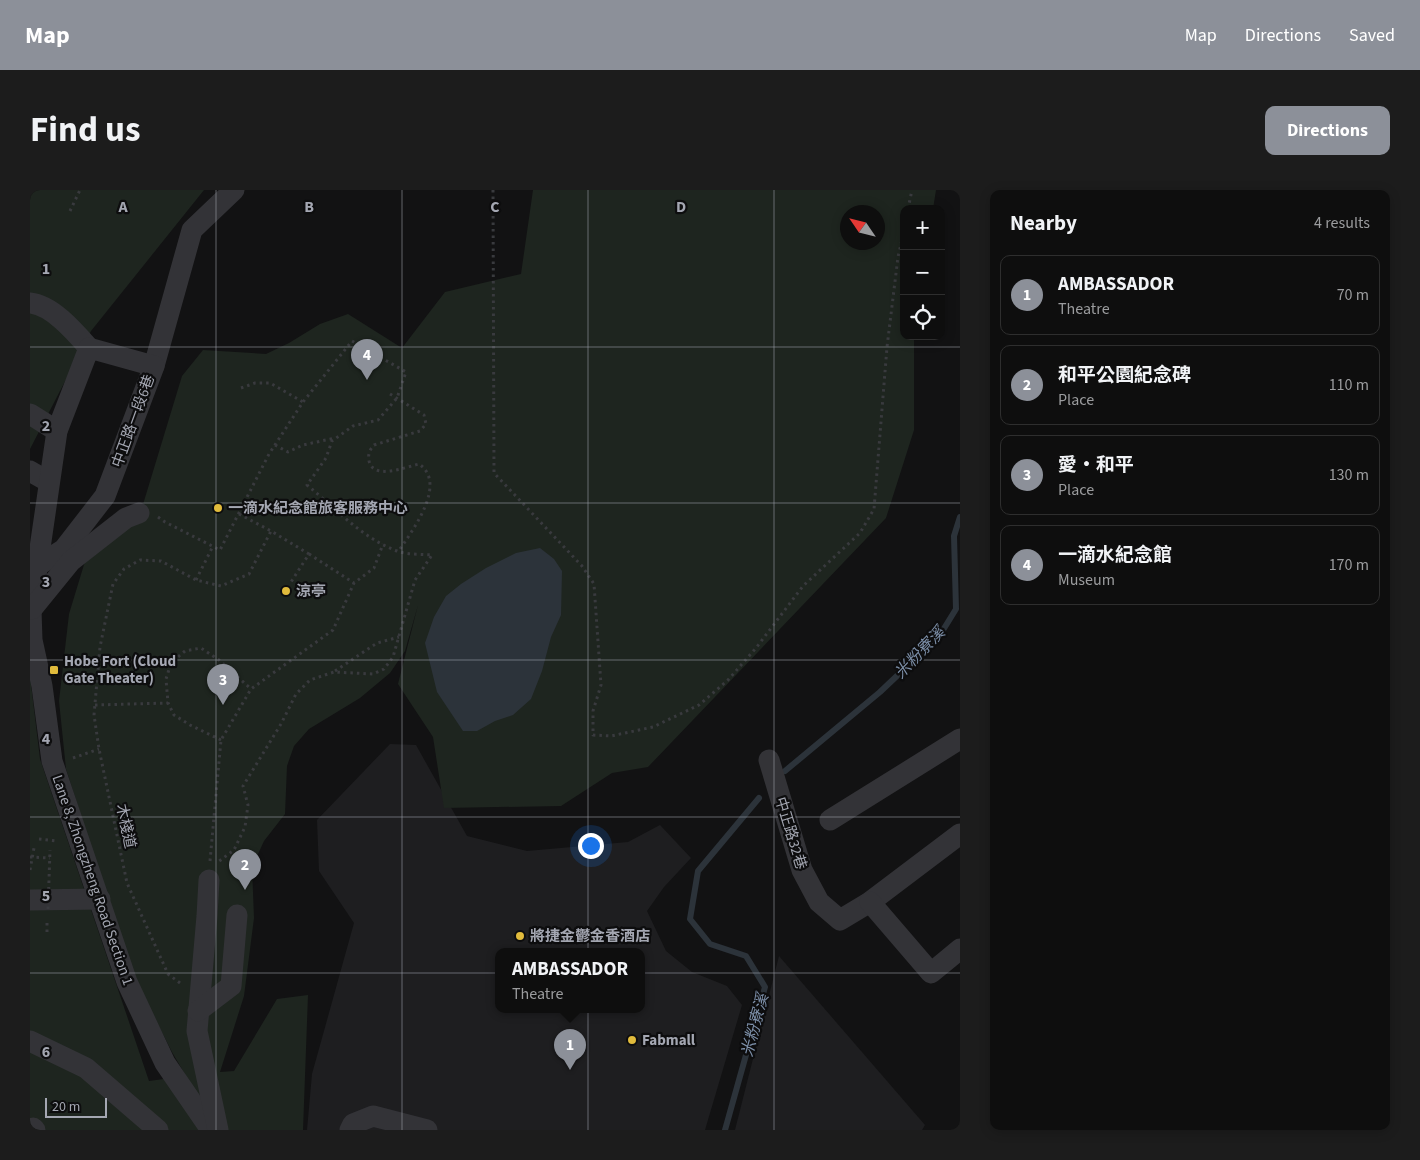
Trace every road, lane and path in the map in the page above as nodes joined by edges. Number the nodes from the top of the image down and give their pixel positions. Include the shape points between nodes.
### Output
1 (80, 190) edge
2 (234, 190) edge
3 (493, 190) edge
4 (912, 190) edge
5 (909, 205) edge
6 (70, 211) dead end
7 (900, 248) edge
8 (30, 303) edge
9 (89, 348) junction
10 (154, 366) junction
11 (241, 388) dead end
12 (390, 394) dead end
13 (397, 398) junction
14 (303, 402) junction
15 (30, 414) edge
16 (57, 431) junction
17 (338, 437) junction
18 (275, 445) junction
19 (30, 471) edge
20 (49, 482) junction
21 (139, 513) joint
22 (239, 514) junction
23 (271, 531) junction
24 (383, 544) junction
25 (213, 546) junction
26 (398, 552) junction
27 (309, 554) junction
28 (39, 565) junction
29 (196, 580) junction
30 (292, 582) dead end
31 (354, 583) junction
32 (31, 610) edge
33 (399, 637) junction
34 (334, 672) junction
35 (251, 688) junction
36 (168, 703) junction
37 (95, 705) junction
38 (960, 739) edge
39 (221, 740) junction
40 (98, 749) junction
41 (769, 760) dead end
42 (53, 765) junction
43 (830, 820) dead end
44 (960, 834) edge
45 (34, 848) dead end
46 (50, 850) dead end
47 (30, 857) edge
48 (50, 858) junction
49 (30, 870) edge
50 (209, 880) dead end
51 (100, 899) junction
52 (870, 902) junction
53 (39, 905) edge
54 (237, 915) dead end
55 (960, 949) edge
56 (199, 1004) junction
57 (30, 1041) edge
58 (30, 1129) edge
59 (35, 1130) edge
60 (158, 1130) edge
61 (212, 1130) edge
62 (218, 1130) edge
63 (350, 1130) edge
64 (427, 1130) edge

1 - 6 path
2 - 10 street via 192,230
3 - 7 path via 494,473 582,566 594,584 601,685 593,711 593,735 612,736 653,727 699,705 728,680 756,648 803,586 860,533 874,509 887,347
4 - 5 path
8 - 9 street via 40,304 66,323
9 - 10 street, 中正路一段6巷
9 - 16 street
10 - 28 street, 中正路一段6巷 via 105,496 64,549
11 - 14 path via 255,383 270,383
12 - 13 path
13 - 14 path via 406,372 352,341
13 - 17 path via 378,420 354,426
13 - 26 path via 424,415 425,426 420,431 374,445 369,453 370,462 374,468 384,472 419,464 430,478 421,516
14 - 18 path
15 - 16 street
16 - 20 street
17 - 18 path via 288,452
17 - 24 path via 332,441 326,458 307,485 357,529
18 - 22 path
19 - 20 street
20 - 28 street
21 - 25 path via 146,508 165,522
21 - 32 street via 126,518 71,561
22 - 23 path
22 - 25 path via 220,550
23 - 27 path
23 - 29 path via 248,574 221,586
24 - 26 path
24 - 31 path via 374,568
25 - 29 path
26 - 33 path via 432,555 415,580
27 - 30 path
27 - 31 path
28 - 32 street
29 - 37 path, 木棧道 via 161,561 140,560 124,569 113,584 100,647
31 - 35 path via 333,630
32 - 42 street, Lane 8, Zhongzheng Road Section 1 via 32,640
33 - 34 path via 376,643
33 - 34 path via 393,658 384,669 373,674
34 - 39 path via 310,680 296,694 243,786 248,805 244,827 234,850 210,868
35 - 36 path via 201,648 185,651 171,663 166,679
35 - 39 path
36 - 37 path
36 - 39 path via 174,715
37 - 40 path, 木棧道
38 - 43 street
40 - 42 path
40 - 56 path, 木棧道 via 127,883 136,907 168,974
41 - 52 street, 中正路32巷 via 802,870 819,902 840,920
42 - 51 street, Lane 8, Zhongzheng Road Section 1
44 - 52 street, 中正路32巷
45 - 49 path
46 - 48 path, bridge
47 - 48 path
48 - 53 path, bridge
50 - 56 street
51 - 53 street
51 - 61 street, Lane 8, Zhongzheng Road Section 1 via 127,982 165,1064
52 - 55 street via 931,973
54 - 56 street via 231,986
56 - 62 street via 197,1031
57 - 60 street via 86,1068
58 - 59 street
63 - 64 street via 353,1124 372,1116

